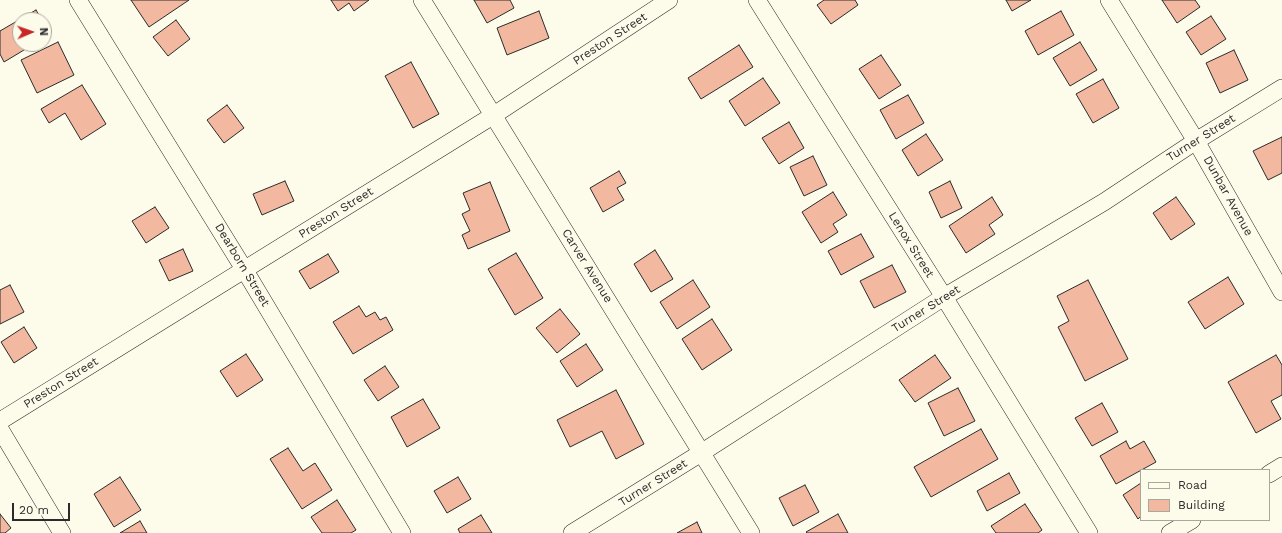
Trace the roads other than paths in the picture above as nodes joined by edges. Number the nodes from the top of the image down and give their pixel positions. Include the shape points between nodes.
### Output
1 (78, 0) edge
2 (422, 0) edge
3 (669, 0) edge
4 (757, 0) edge
5 (1109, 0) edge
6 (1282, 88) edge
7 (494, 115) junction
8 (1196, 141) junction
9 (244, 269) junction
10 (1282, 292) edge
11 (944, 297) junction
12 (0, 421) edge
13 (0, 429) edge
14 (701, 453) junction
15 (1282, 466) edge
16 (1270, 473) edge
17 (1190, 521) edge
18 (62, 533) edge
19 (402, 533) edge
20 (572, 533) edge
21 (751, 533) edge
22 (1088, 533) edge
23 (1170, 533) edge

1 - 9 street, Dearborn Street
2 - 7 street, Carver Avenue
3 - 7 street, Preston Street
4 - 11 street, Lenox Street
5 - 8 street, Dunbar Avenue
6 - 8 street, Turner Street
7 - 9 street, Preston Street
7 - 14 street, Carver Avenue
8 - 10 street, Dunbar Avenue
8 - 11 street, Turner Street via 1104,202
9 - 12 street, Preston Street
9 - 19 street, Dearborn Street
11 - 14 street, Turner Street
11 - 22 street, Lenox Street
13 - 18 street
14 - 20 street, Turner Street
14 - 21 street, Carver Avenue
15 - 16 street
17 - 23 street

